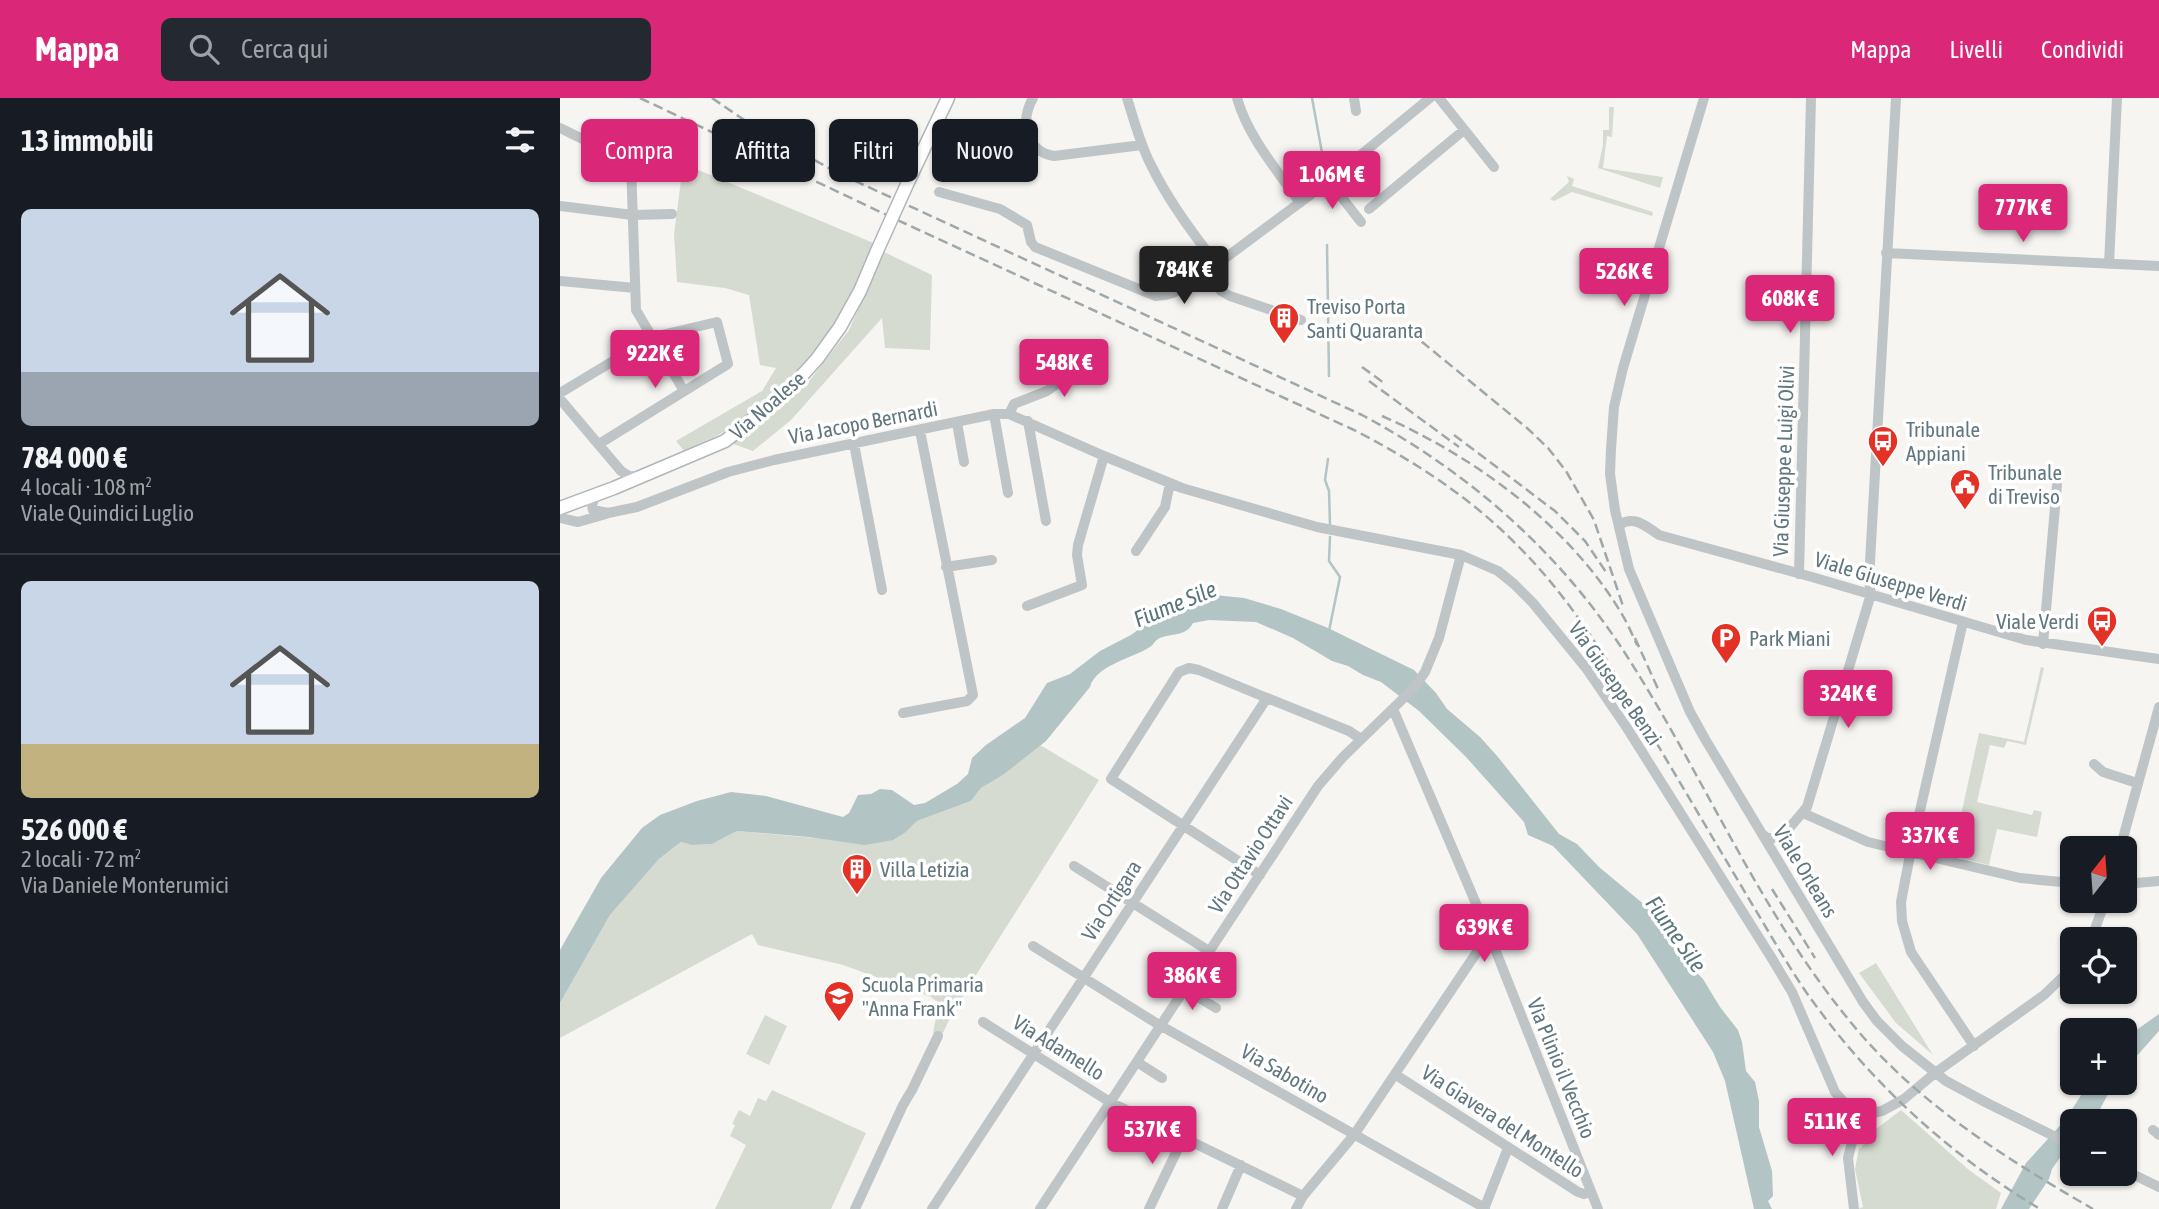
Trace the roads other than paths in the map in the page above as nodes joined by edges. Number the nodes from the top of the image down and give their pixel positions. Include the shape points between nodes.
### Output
1 (948, 98) edge
2 (1033, 98) edge
3 (1128, 98) edge
4 (1237, 98) edge
5 (1354, 98) edge
6 (1430, 98) edge
7 (1438, 98) edge
8 (1704, 98) edge
9 (1811, 98) edge
10 (1896, 98) edge
11 (2117, 98) edge
12 (1356, 111) dead end
13 (1464, 130) junction
14 (561, 131) edge
15 (1142, 145) junction
16 (1494, 167) dead end
17 (1329, 181) junction
18 (939, 192) dead end
19 (1300, 202) junction
20 (560, 206) edge
21 (1369, 209) dead end
22 (671, 214) dead end
23 (633, 215) junction
24 (1361, 222) dead end
25 (1886, 253) junction
26 (1217, 264) junction
27 (2109, 264) junction
28 (2159, 266) edge
29 (1206, 272) junction
30 (560, 281) edge
31 (635, 288) junction
32 (1301, 320) dead end
33 (653, 337) junction
34 (1095, 357) dead end
35 (684, 391) junction
36 (560, 393) edge
37 (560, 399) edge
38 (993, 414) junction
39 (1009, 414) junction
40 (1028, 421) junction
41 (957, 423) junction
42 (920, 431) junction
43 (854, 443) junction
44 (599, 444) junction
45 (1104, 456) junction
46 (964, 462) dead end
47 (640, 477) junction
48 (1170, 483) junction
49 (2057, 485) dead end
50 (1008, 493) dead end
51 (596, 494) junction
52 (560, 508) edge
53 (608, 513) junction
54 (560, 518) edge
55 (1046, 521) dead end
56 (1619, 525) junction
57 (1136, 551) dead end
58 (1461, 555) junction
59 (992, 560) dead end
60 (946, 567) junction
61 (1800, 573) junction
62 (882, 590) dead end
63 (1871, 594) junction
64 (1027, 606) dead end
65 (1962, 622) junction
66 (2043, 644) junction
67 (2159, 659) edge
68 (1267, 698) junction
69 (1396, 706) junction
70 (2159, 707) edge
71 (903, 713) dead end
72 (1361, 739) junction
73 (2094, 764) dead end
74 (2137, 783) junction
75 (1803, 813) junction
76 (1183, 826) junction
77 (1759, 832) junction
78 (2123, 836) edge
79 (1777, 838) junction
80 (1911, 850) junction
81 (1778, 861) junction
82 (1074, 866) dead end
83 (1260, 875) junction
84 (2159, 881) edge
85 (2060, 882) edge
86 (2137, 883) edge
87 (1132, 904) junction
88 (1489, 934) junction
89 (1033, 946) dead end
90 (1209, 951) junction
91 (1083, 979) junction
92 (2060, 980) edge
93 (1185, 989) junction
94 (1216, 1008) dead end
95 (983, 1022) dead end
96 (1160, 1026) junction
97 (938, 1036) dead end
98 (1973, 1046) junction
99 (1033, 1054) junction
100 (1137, 1062) junction
101 (1935, 1073) junction
102 (1395, 1074) junction
103 (1162, 1078) dead end
104 (1110, 1102) junction
105 (1864, 1114) junction
106 (1354, 1135) junction
107 (1183, 1138) junction
108 (2060, 1139) edge
109 (1508, 1148) junction
110 (1241, 1166) junction
111 (2137, 1176) edge
112 (2159, 1187) edge
113 (1591, 1192) junction
114 (1303, 1196) junction
115 (855, 1209) edge
116 (932, 1209) edge
117 (1040, 1209) edge
118 (1149, 1209) edge
119 (1222, 1209) edge
120 (1296, 1209) edge
121 (1484, 1209) edge
122 (1598, 1209) edge
123 (1854, 1209) edge

1 - 47 main road, Via Noalese, bridge via 860,291 817,359 787,392 725,441
2 - 15 street via 1025,118 1035,148 1044,154
3 - 15 street
4 - 19 street via 1264,153
5 - 12 street
6 - 17 street
7 - 13 street
8 - 56 street, Viale Orleans via 1614,407 1610,474
9 - 61 street, Via Giuseppe e Luigi Olivi
10 - 25 street
11 - 27 street
13 - 16 street
13 - 21 street
14 - 23 street via 631,163
15 - 26 street via 1178,212
17 - 19 street
17 - 24 street
18 - 29 street via 1006,212 1027,225 1035,247 1156,296 1171,295
19 - 26 street
20 - 23 street
22 - 23 street
23 - 31 street
25 - 27 street
25 - 63 street
26 - 29 street
27 - 28 street
29 - 32 street via 1223,293
30 - 31 street
31 - 33 street via 636,310
33 - 35 street
33 - 35 street via 717,322 728,364
33 - 36 street
34 - 39 street via 1047,391 1014,404
35 - 44 street
37 - 44 street
38 - 39 street, Via Jacopo Bernardi
38 - 41 street, Via Jacopo Bernardi
38 - 50 street
39 - 40 street, Via Giuseppe Benzi
40 - 45 street, Via Giuseppe Benzi
40 - 55 street
41 - 42 street, Via Jacopo Bernardi
41 - 46 street, Via Jacopo Bernardi
42 - 43 street, Via Jacopo Bernardi
42 - 60 street
43 - 53 street, Via Jacopo Bernardi via 739,468 637,507
43 - 62 street
44 - 47 street via 624,473
45 - 48 street, Via Giuseppe Benzi
45 - 64 street via 1077,545 1082,585
47 - 51 main road, Via Noalese
48 - 57 street via 1165,507
48 - 58 street, Via Giuseppe Benzi via 1317,527
49 - 66 street
51 - 52 main road, Via Noalese
51 - 53 street via 593,510
53 - 54 street, Via Jacopo Bernardi via 578,522
56 - 61 street, Viale Giuseppe Verdi via 1627,520 1639,522 1659,535
56 - 77 street, Viale Orleans via 1629,569 1689,712
58 - 69 street, Via Ottavio Ottavi via 1425,672
58 - 105 street, Via Giuseppe Benzi via 1487,565 1514,584 1586,668 1771,957 1835,1092 1846,1105
59 - 60 street
60 - 71 street via 973,695 967,701
61 - 63 street, Viale Giuseppe Verdi
63 - 65 street, Viale Giuseppe Verdi
63 - 75 street
65 - 66 street, Viale Giuseppe Verdi
65 - 80 street
66 - 67 street, Viale Giuseppe Verdi
68 - 72 street
68 - 76 street, Via Ortigara
68 - 76 street via 1194,668 1175,676 1111,779
69 - 72 street, Via Ottavio Ottavi
69 - 88 street, Via Plinio il Vecchio
70 - 74 street
72 - 83 street, Via Ottavio Ottavi via 1318,786
73 - 74 street via 2103,772
74 - 78 street
75 - 79 street
75 - 80 street via 1868,842
76 - 83 street
76 - 87 street, Via Ortigara
77 - 79 street
77 - 81 street, Viale Orleans
79 - 81 street
80 - 85 street via 2021,878
80 - 98 street via 1901,902 1905,934
81 - 101 street, Viale Orleans via 1863,1002
82 - 87 street
83 - 90 street, Via Ottavio Ottavi
84 - 86 street
87 - 90 street
87 - 91 street, Via Ortigara
88 - 102 street, Via Giavera del Montello
88 - 113 street, Via Plinio il Vecchio
89 - 91 street, Via Sabotino
90 - 93 street, Via Ottavio Ottavi
91 - 96 street, Via Sabotino
91 - 99 street, Via Ortigara
92 - 98 street
93 - 94 street
93 - 96 street, Via Ottavio Ottavi
95 - 99 street, Via Adamello
96 - 100 street, Via Ottavio Ottavi
96 - 106 street, Via Sabotino
97 - 115 street
98 - 101 street
99 - 104 street, Via Adamello
99 - 116 street, Via Ortigara
100 - 103 street
100 - 104 street, Via Ottavio Ottavi
101 - 105 street via 1894,1105
101 - 108 street, Viale Orleans
102 - 106 street, Via Giavera del Montello
102 - 109 street, Via Giavera del Montello
104 - 107 street, Via Adamello
104 - 117 street, Via Ottavio Ottavi
105 - 123 street via 1848,1158
106 - 114 street, Via Giavera del Montello
106 - 121 street, Via Sabotino
107 - 110 street, Via Adamello
107 - 118 street
109 - 113 street, Via Giavera del Montello via 1578,1192
109 - 121 street
110 - 114 street, Via Adamello
110 - 119 street
111 - 112 street
113 - 122 street, Via Plinio il Vecchio
114 - 120 street, Via Giavera del Montello

